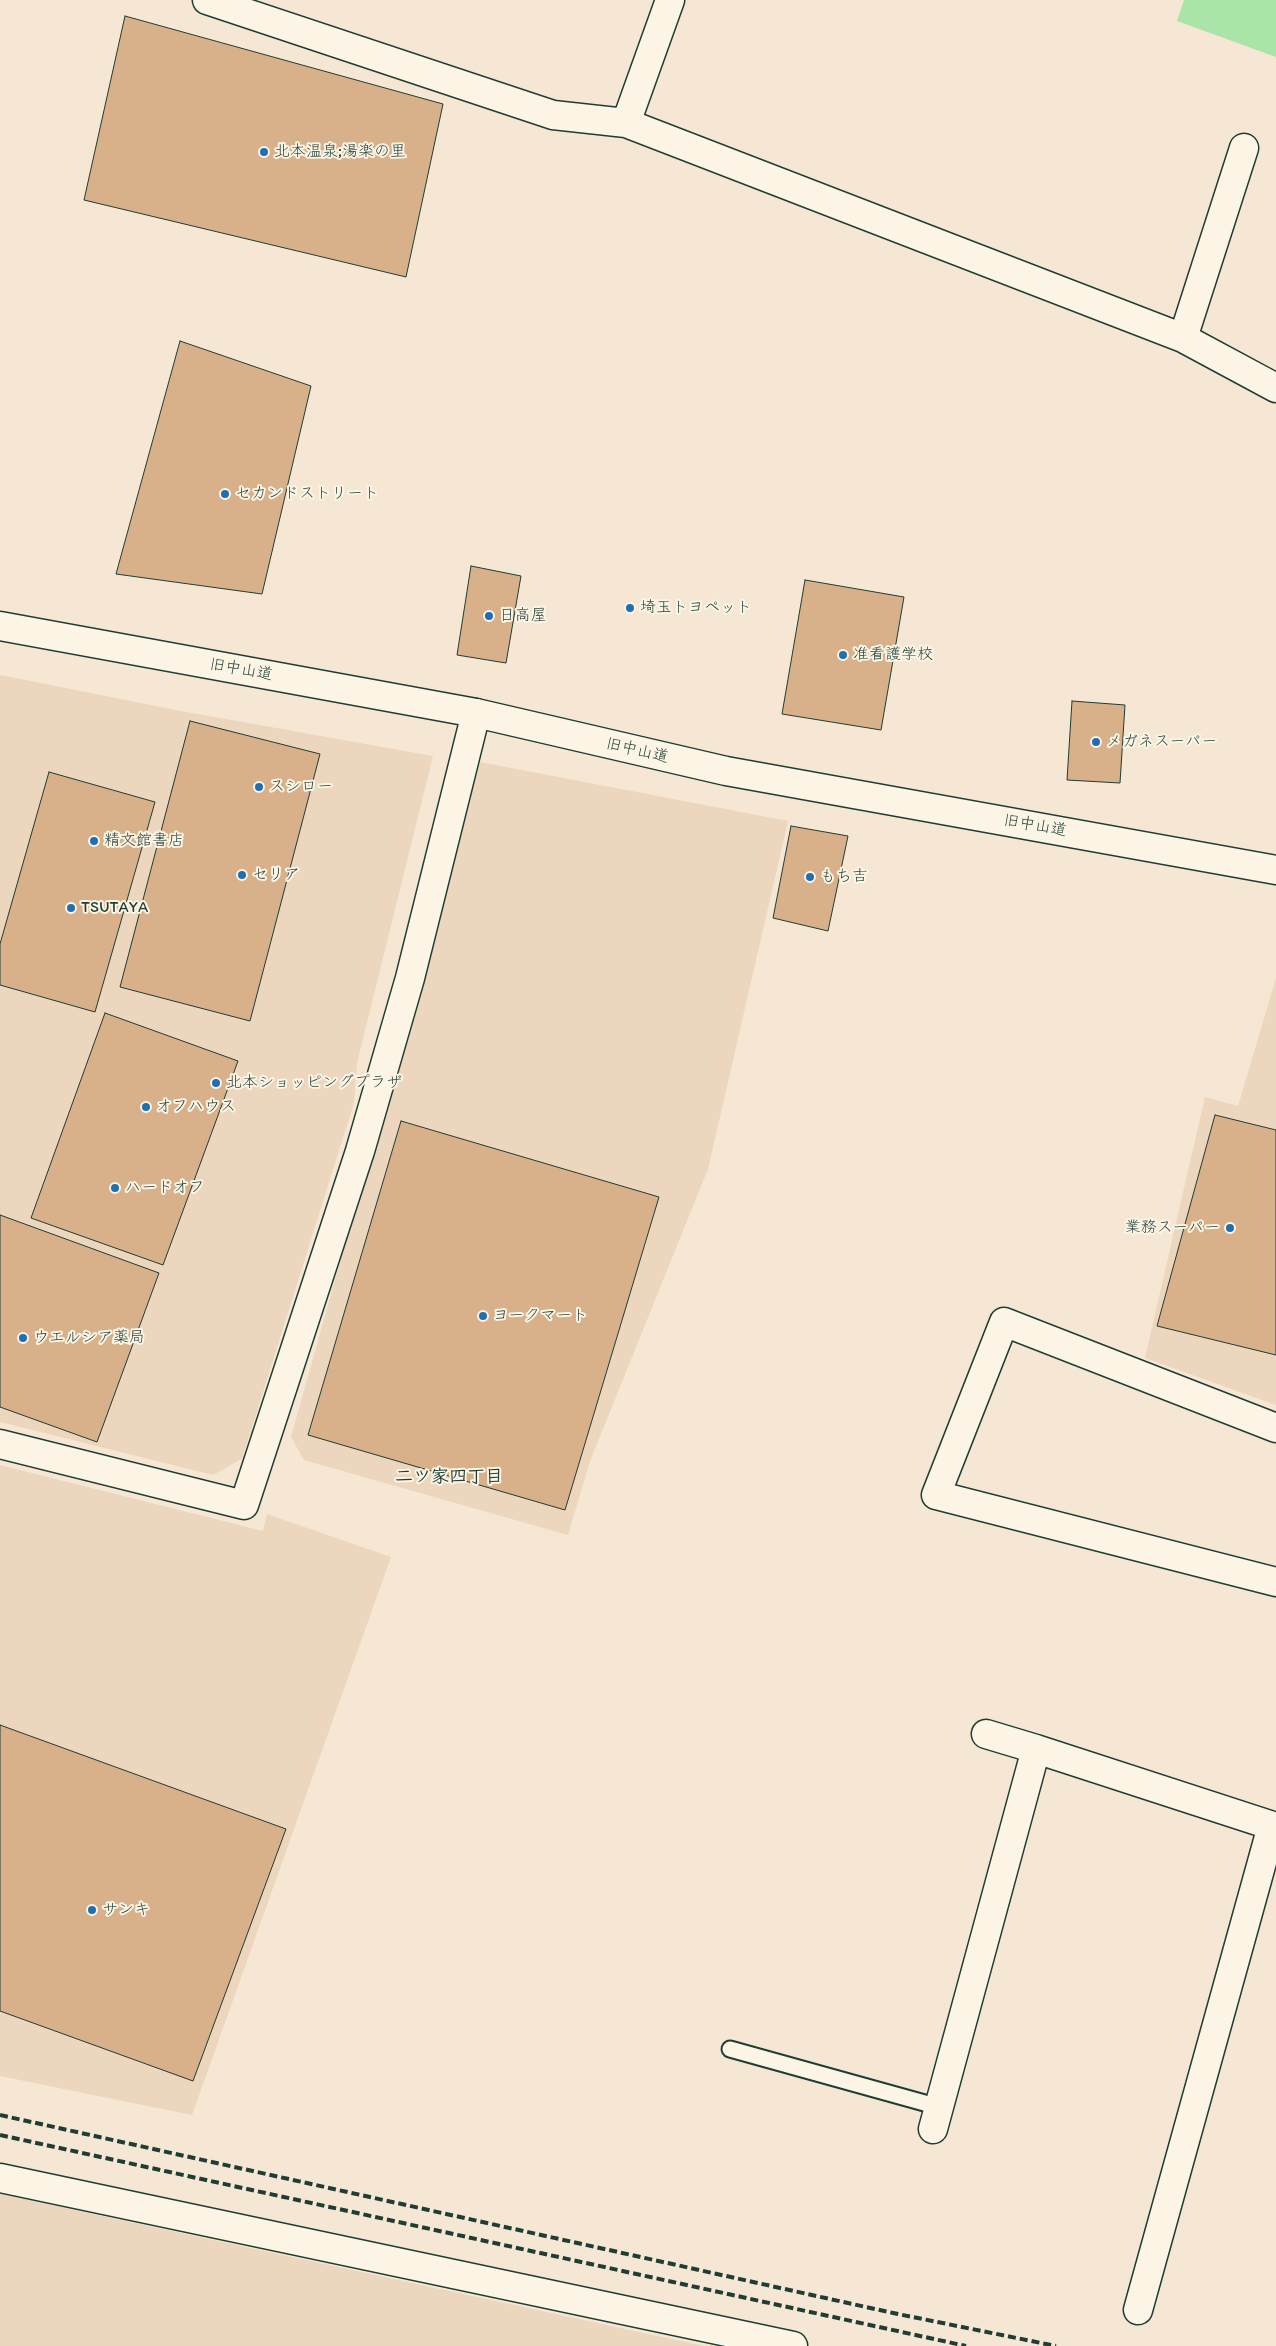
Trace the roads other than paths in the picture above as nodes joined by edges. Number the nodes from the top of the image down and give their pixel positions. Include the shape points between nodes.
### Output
1 (207, 0) edge
2 (670, 0) edge
3 (626, 123) junction
4 (1244, 148) dead end
5 (1183, 338) junction
6 (1276, 388) edge
7 (0, 626) edge
8 (476, 713) junction
9 (1276, 870) edge
10 (1276, 1428) edge
11 (0, 1444) edge
12 (1276, 1582) edge
13 (986, 1734) dead end
14 (1036, 1750) junction
15 (1274, 1826) edge
16 (730, 2049) dead end
17 (936, 2118) joint
18 (0, 2178) edge
19 (1138, 2310) dead end
20 (793, 2346) edge

1 - 3 street via 553,114
2 - 3 street
3 - 5 street
4 - 5 street
5 - 6 street
7 - 8 street, 旧中山道
8 - 9 street, 旧中山道 via 726,771
8 - 11 street via 410,978 360,1151 244,1505
10 - 12 street via 1004,1322 936,1495
13 - 14 street
14 - 15 street
14 - 17 street
15 - 19 street
16 - 17 lane
18 - 20 street

